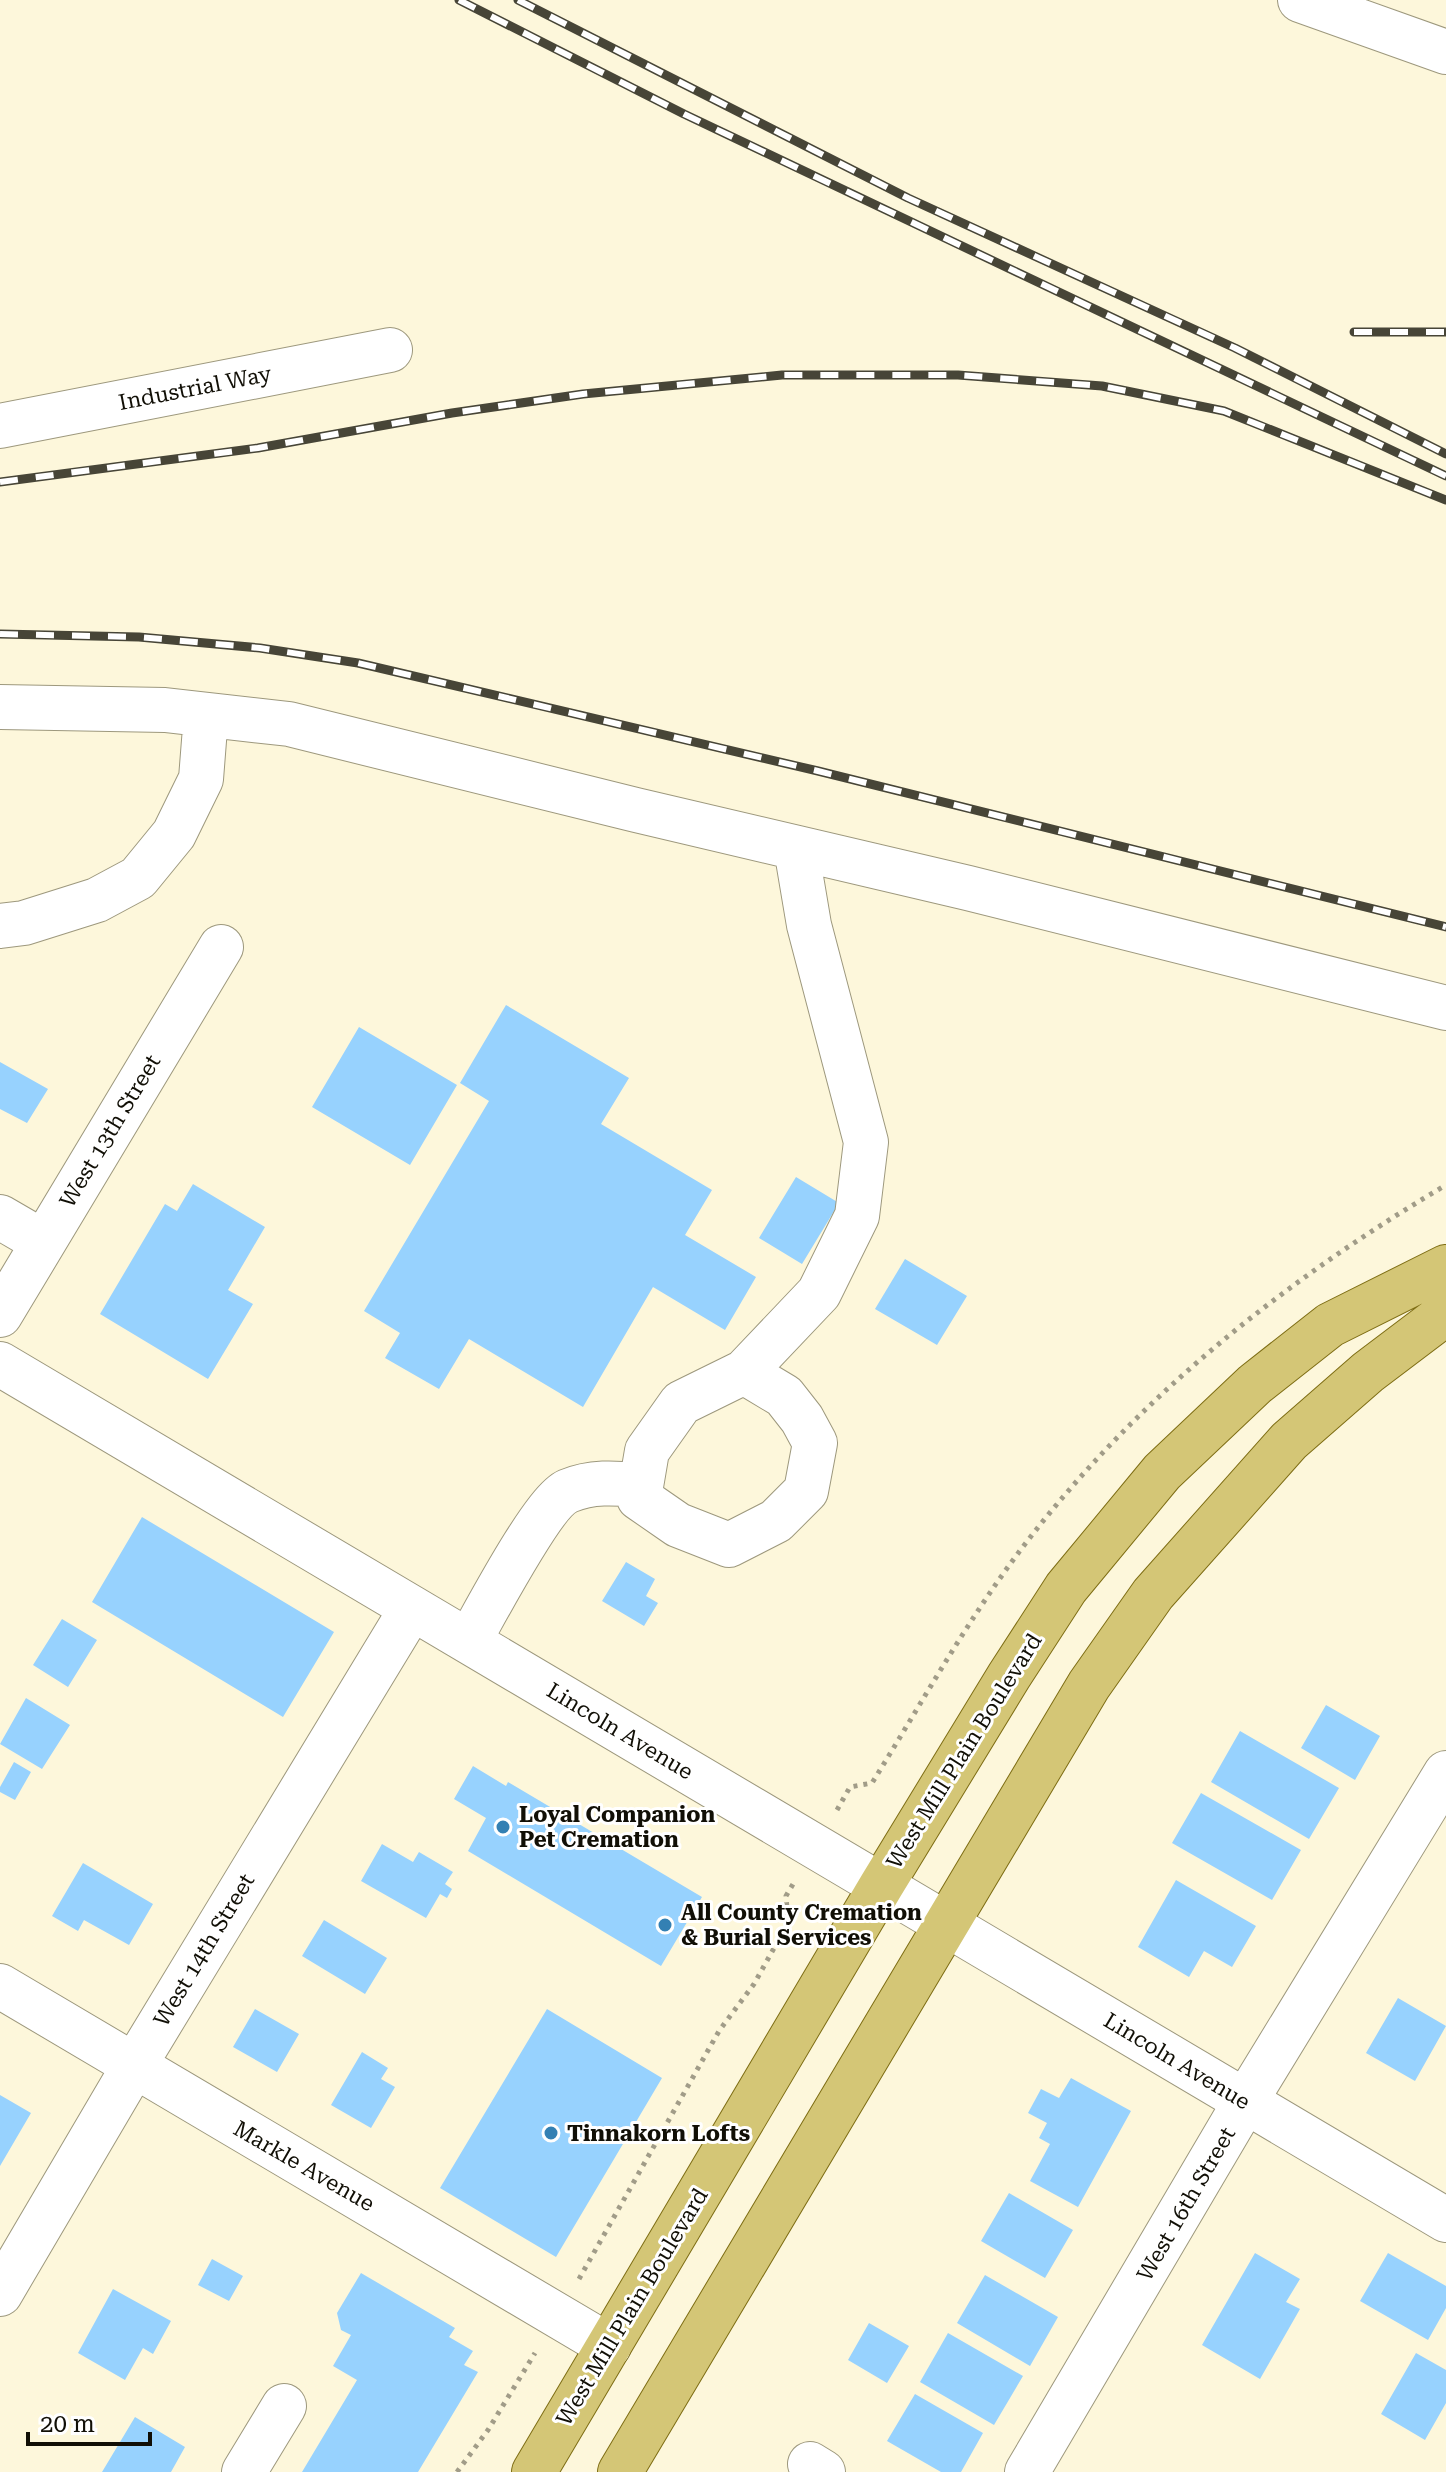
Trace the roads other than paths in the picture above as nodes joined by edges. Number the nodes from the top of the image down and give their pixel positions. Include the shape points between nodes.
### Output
1 (1300, 0) edge
2 (1446, 52) edge
3 (390, 350) dead end
4 (0, 426) edge
5 (0, 707) edge
6 (206, 715) junction
7 (796, 848) junction
8 (0, 926) edge
9 (221, 947) dead end
10 (1446, 1008) edge
11 (0, 1217) edge
12 (43, 1242) junction
13 (1446, 1267) edge
14 (1446, 1313) edge
15 (0, 1315) edge
16 (0, 1364) edge
17 (744, 1372) junction
18 (641, 1485) junction
19 (412, 1608) junction
20 (469, 1641) junction
21 (1446, 1773) edge
22 (1432, 1828) edge
23 (881, 1886) junction
24 (946, 1924) junction
25 (0, 1986) edge
26 (134, 2066) junction
27 (1245, 2102) junction
28 (1446, 2220) edge
29 (0, 2294) edge
30 (609, 2346) junction
31 (284, 2406) dead end
32 (244, 2472) edge
33 (534, 2472) edge
34 (620, 2472) edge
35 (1027, 2472) edge

1 - 2 street
3 - 4 street, Industrial Way
5 - 6 street
6 - 7 street via 289,724
6 - 8 street via 201,779 174,834 138,878 97,900
7 - 10 street
7 - 17 street via 809,925 866,1142 857,1216 819,1293
9 - 12 street, West 13th Street
11 - 12 street
12 - 15 street, West 13th Street
13 - 23 main road, West Mill Plain Boulevard via 1330,1325 1255,1384 1162,1472 1066,1588
14 - 24 main road via 1289,1441 1153,1594 1089,1685
16 - 19 street, Lincoln Avenue
17 - 18 street via 681,1403 647,1451
17 - 18 street via 784,1396 815,1443 806,1491 776,1521 729,1545 678,1525 639,1498
18 - 20 street via 596,1482 564,1493 531,1534
19 - 20 street, Lincoln Avenue
19 - 26 street, West 14th Street
20 - 23 street, Lincoln Avenue
21 - 22 street, West 16th Street
22 - 27 street, West 16th Street
23 - 24 street, Lincoln Avenue
23 - 30 main road, West Mill Plain Boulevard
24 - 27 street, Lincoln Avenue
24 - 34 main road
25 - 26 street, Markle Avenue
26 - 29 street, West 14th Street
26 - 30 street, Markle Avenue
27 - 28 street, Lincoln Avenue
27 - 35 street, West 16th Street
30 - 33 main road, West Mill Plain Boulevard
31 - 32 street

